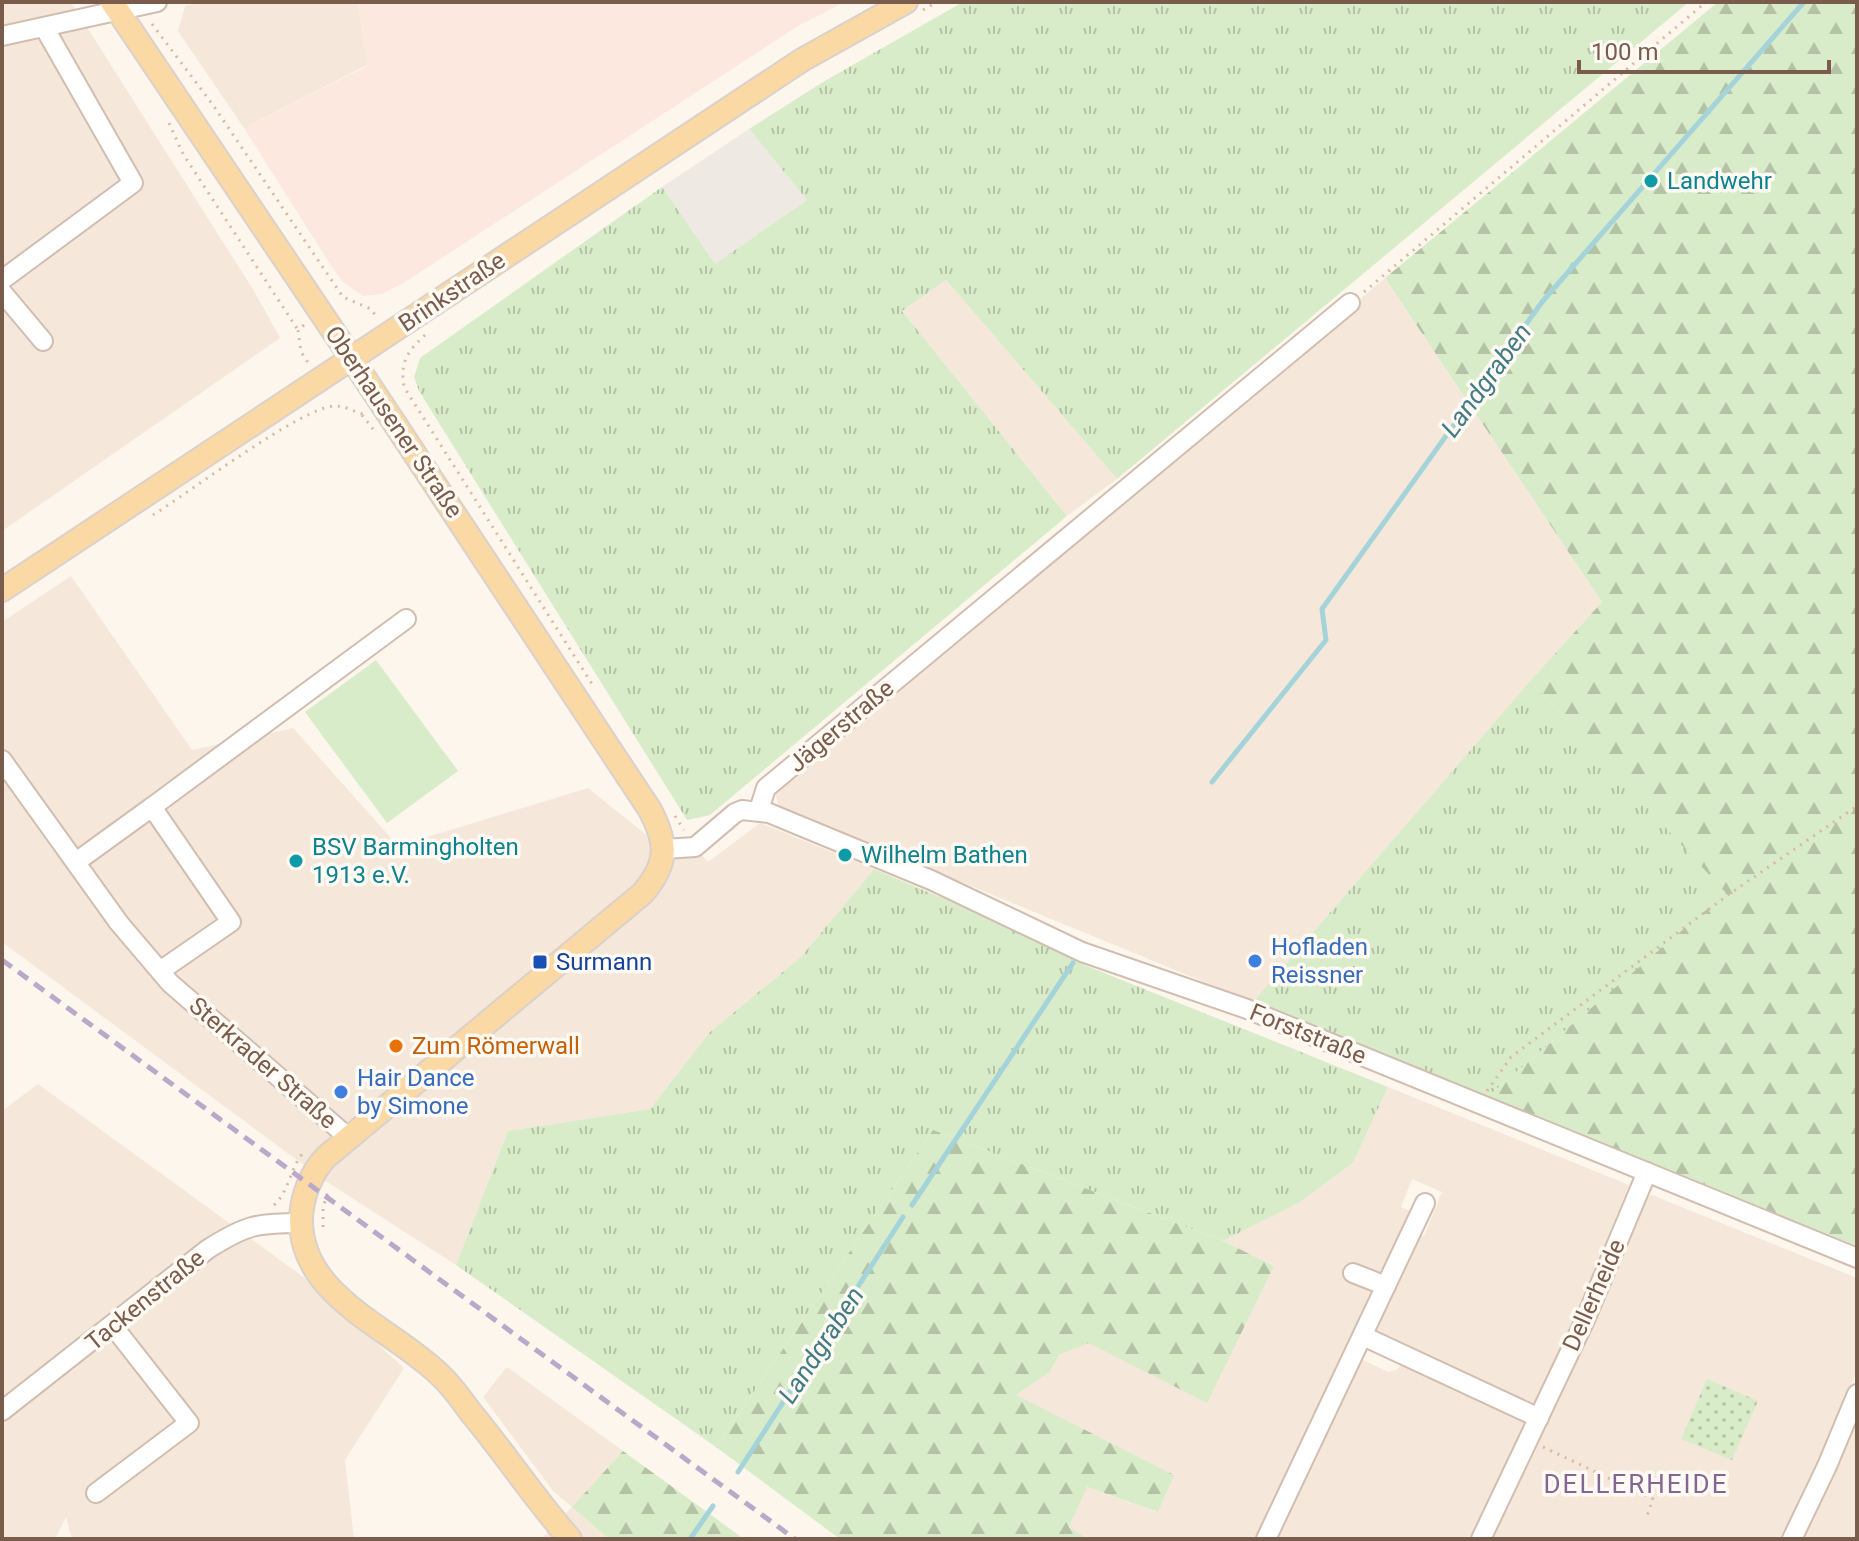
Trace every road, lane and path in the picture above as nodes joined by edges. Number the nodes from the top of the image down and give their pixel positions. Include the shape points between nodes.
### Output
1 (937, 2) edge
2 (1706, 2) edge
3 (131, 5) edge
4 (915, 6) edge
5 (44, 27) junction
6 (2, 36) edge
7 (167, 120) dead end
8 (2, 280) edge
9 (2, 292) edge
10 (1350, 303) joint
11 (321, 313) junction
12 (298, 330) junction
13 (426, 334) dead end
14 (388, 335) junction
15 (43, 341) dead end
16 (352, 359) junction
17 (320, 380) junction
18 (381, 402) junction
19 (150, 517) dead end
20 (2, 590) edge
21 (406, 619) dead end
22 (598, 693) dead end
23 (2, 760) edge
24 (1857, 806) edge
25 (152, 807) junction
26 (672, 810) dead end
27 (759, 810) junction
28 (695, 847) junction
29 (664, 849) junction
30 (76, 862) junction
31 (160, 971) junction
32 (1478, 1103) junction
33 (349, 1138) junction
34 (1647, 1172) junction
35 (1425, 1203) dead end
36 (301, 1223) junction
37 (1857, 1258) edge
38 (1353, 1273) dead end
39 (1386, 1286) junction
40 (113, 1326) junction
41 (1363, 1336) junction
42 (1857, 1394) edge
43 (2, 1411) edge
44 (1539, 1418) junction
45 (1529, 1440) junction
46 (96, 1493) dead end
47 (1647, 1516) dead end
48 (570, 1539) edge
49 (1266, 1539) edge
50 (1481, 1539) edge
51 (1792, 1539) edge

1 - 4 path
2 - 10 path
3 - 5 street
3 - 11 main road, Oberhausener Straße
3 - 14 path via 213,105 343,297 371,309
4 - 14 main road, Brinkstraße via 802,60
5 - 6 street
5 - 8 street via 133,183
7 - 12 path via 183,154
9 - 15 street
10 - 27 street, Jägerstraße via 766,788
11 - 12 path
11 - 16 main road, Oberhausener Straße
12 - 17 path via 301,352
13 - 22 path via 404,359 404,387
14 - 16 main road, Brinkstraße
16 - 17 main road, Brinkstraße
16 - 18 main road, Oberhausener Straße
17 - 20 main road, Brinkstraße
18 - 19 path via 362,415 333,406 304,415
18 - 29 main road, Oberhausener Straße via 650,810
21 - 25 street
23 - 30 street, Sterkrader Straße
24 - 32 path via 1511,1057
25 - 30 street
25 - 31 street via 231,922
26 - 28 path
27 - 28 street via 735,813
27 - 32 street, Forststraße via 931,880 1082,952 1247,1009
28 - 29 street
29 - 33 main road via 654,880 643,893
30 - 31 street, Sterkrader Straße
31 - 33 street, Sterkrader Straße
32 - 34 street, Forststraße
33 - 36 main road, Sterkrader Straße via 318,1166 305,1195
34 - 37 street, Forststraße
34 - 44 street, Dellerheide
35 - 39 street
36 - 40 street, Tackenstraße via 239,1229
36 - 48 main road, Sterkrader Straße via 307,1257 320,1278 442,1376
38 - 39 street
39 - 41 street
40 - 43 street, Tackenstraße
40 - 46 street via 189,1423
41 - 44 street
41 - 49 street
42 - 51 street
44 - 45 street, Dellerheide
45 - 47 path via 1653,1499
45 - 50 street, Dellerheide

